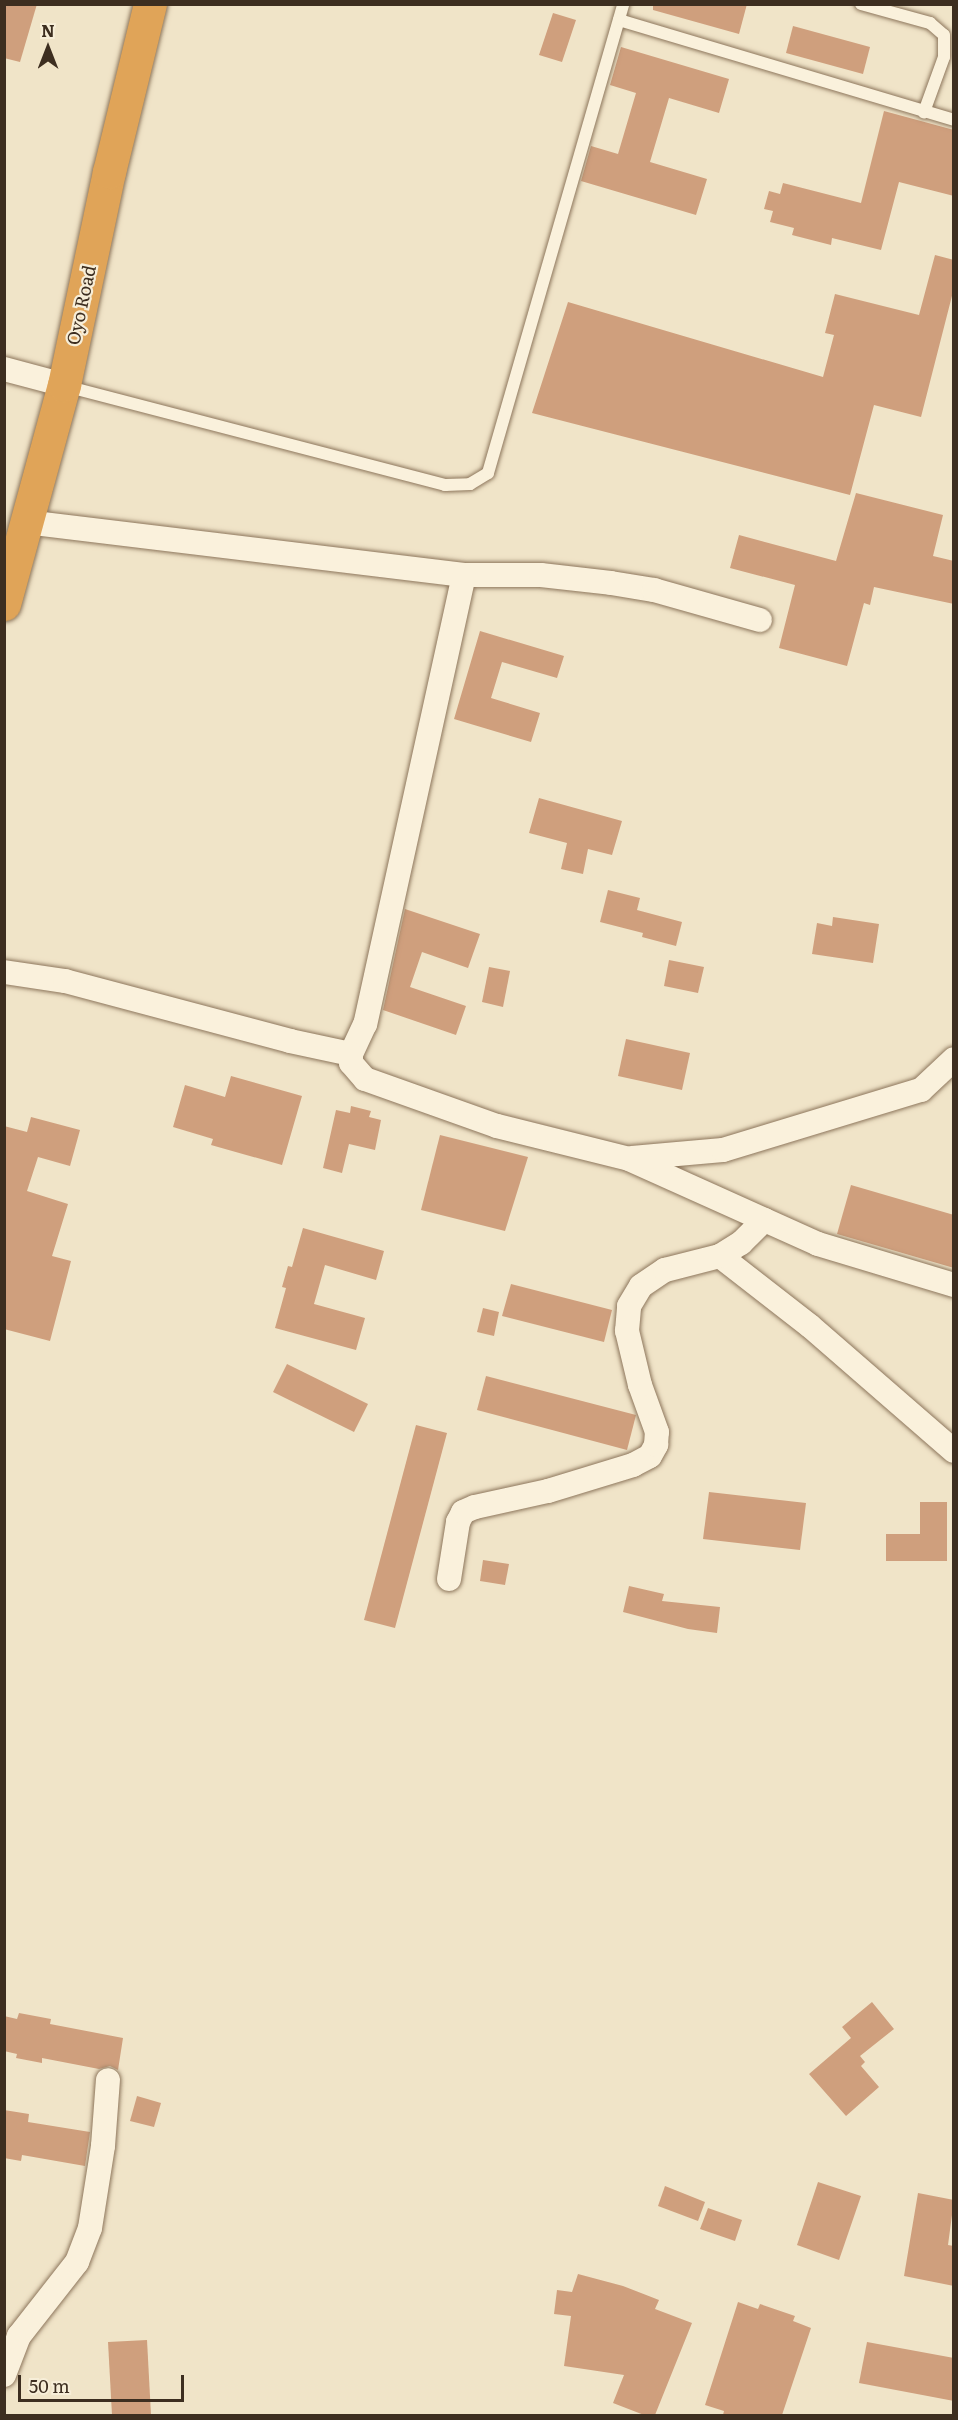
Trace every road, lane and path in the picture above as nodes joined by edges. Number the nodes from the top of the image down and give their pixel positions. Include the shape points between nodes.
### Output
1 (150, 4) edge
2 (623, 4) edge
3 (861, 4) edge
4 (619, 20) junction
5 (924, 112) junction
6 (954, 120) edge
7 (4, 369) edge
8 (64, 386) junction
9 (26, 522) junction
10 (464, 575) junction
11 (4, 604) edge
12 (760, 620) dead end
13 (4, 972) edge
14 (351, 1054) junction
15 (954, 1059) edge
16 (629, 1159) junction
17 (764, 1220) junction
18 (720, 1256) junction
19 (954, 1285) edge
20 (954, 1451) edge
21 (449, 1579) dead end
22 (108, 2080) dead end
23 (12, 2335) edge
24 (4, 2375) edge

1 - 8 highway, Oyo Road via 109,172
2 - 4 lane
3 - 5 lane via 930,23 944,35 944,57
4 - 5 lane
4 - 8 lane via 488,473 470,484 445,485
5 - 6 lane
7 - 8 street
8 - 9 highway, Oyo Road
9 - 10 street
9 - 11 highway, Oyo Road
10 - 12 street via 541,575 654,590
10 - 14 street via 365,1024
13 - 14 street via 65,981
14 - 16 street via 351,1063 365,1079 497,1125
15 - 16 street via 921,1090 723,1150
16 - 17 street
17 - 18 street via 741,1243
17 - 19 street via 818,1244
18 - 20 street via 810,1326
18 - 21 street via 665,1270 641,1286 629,1306 627,1331 657,1432 650,1456 549,1491 463,1512
22 - 23 street via 103,2146 90,2228 77,2262
23 - 24 street

